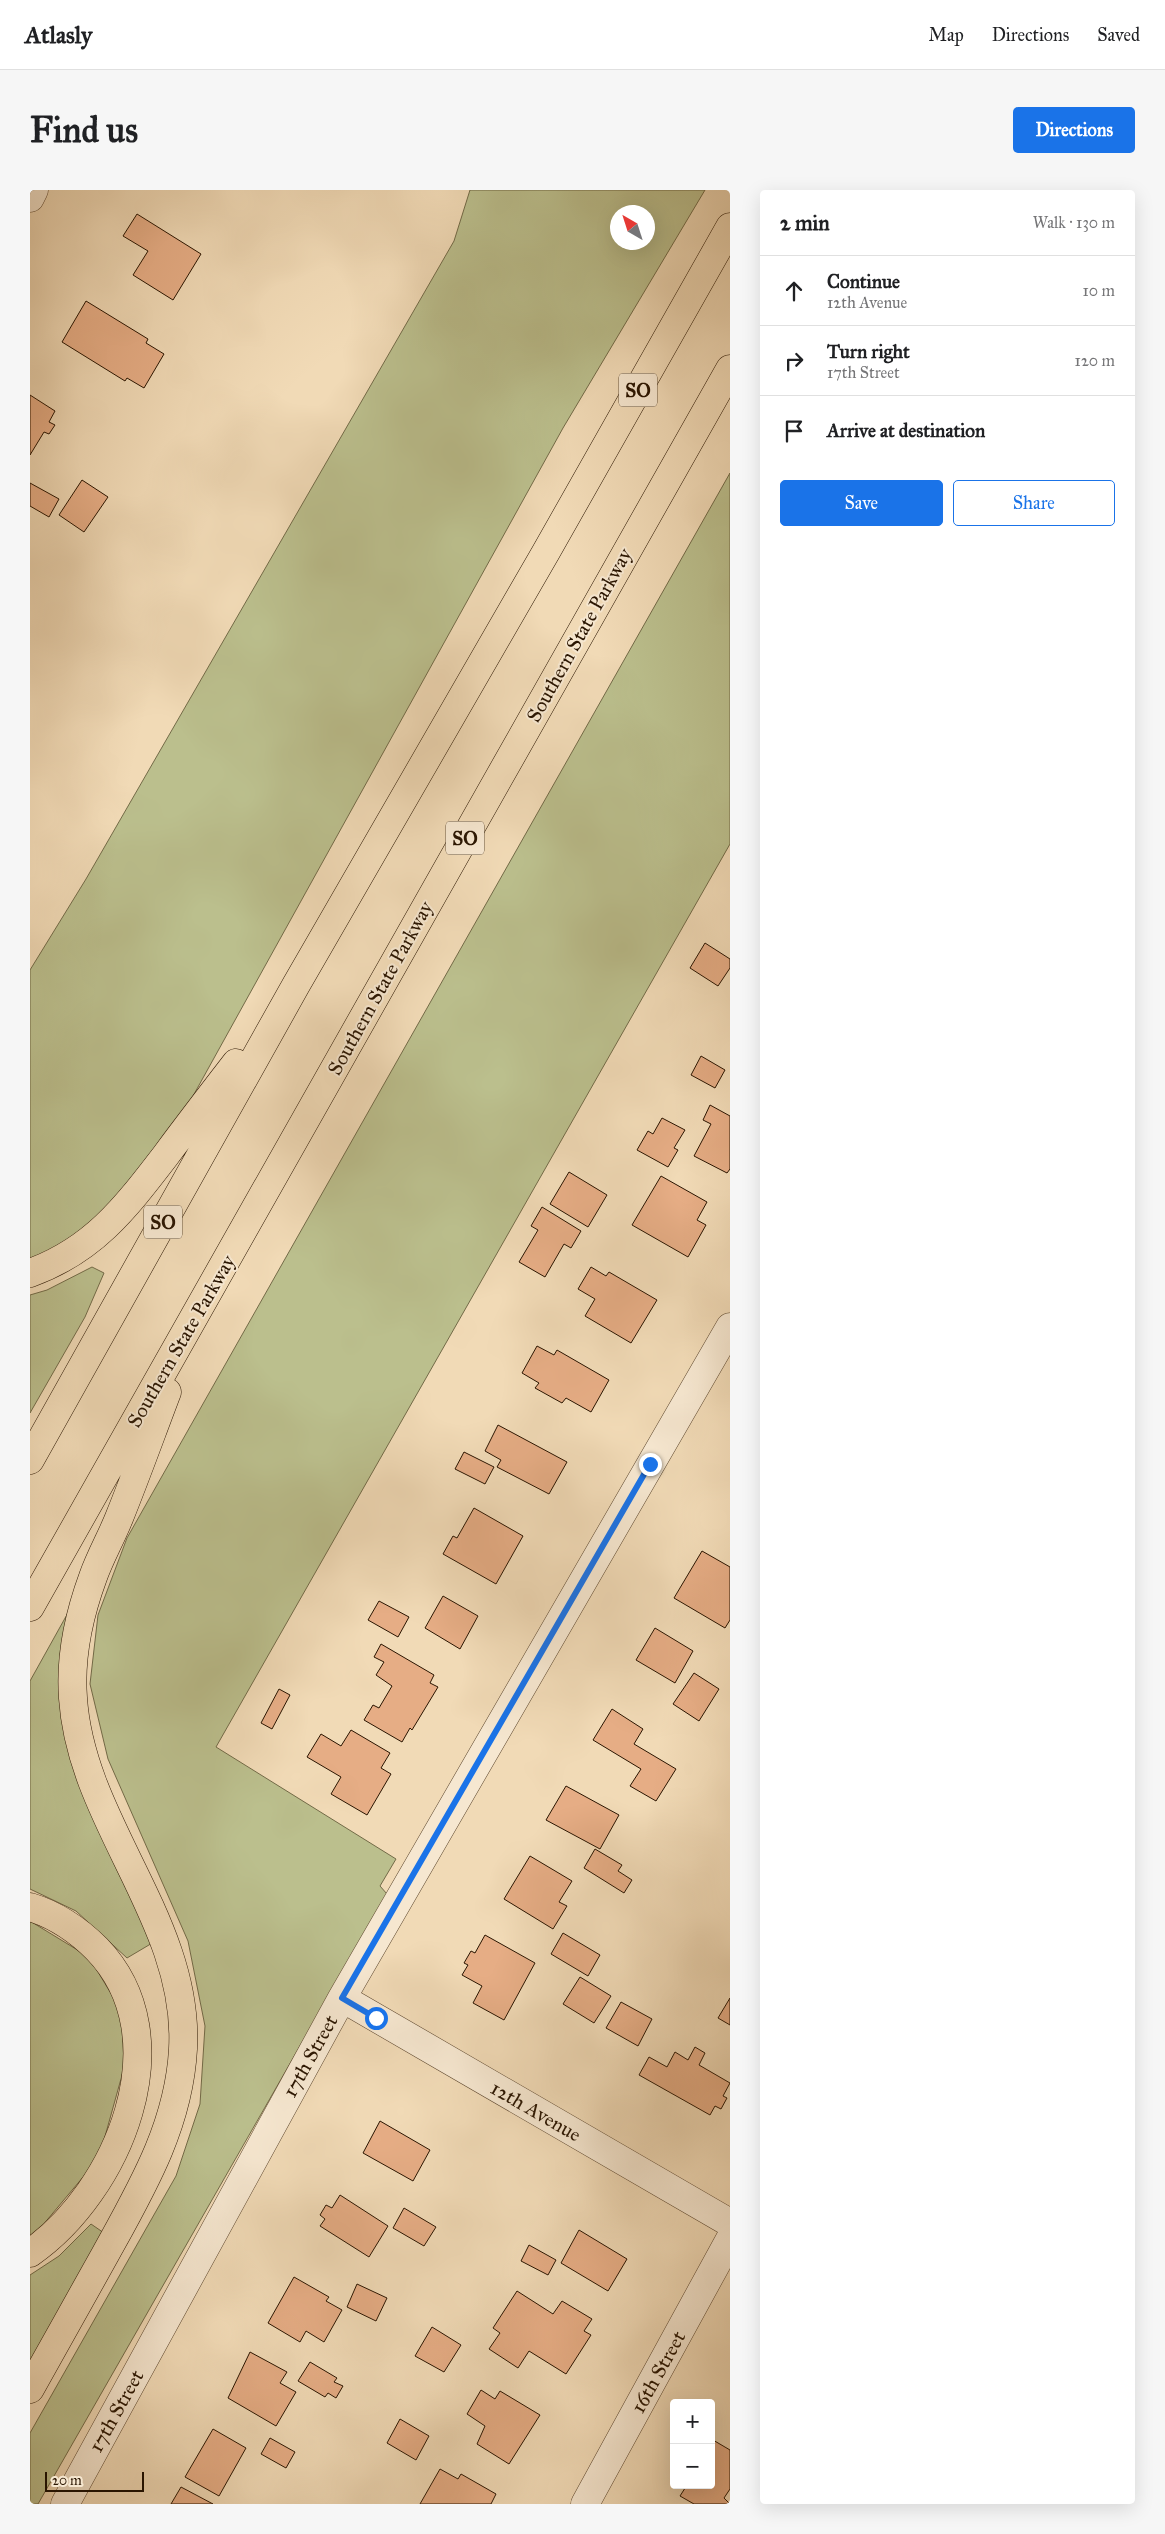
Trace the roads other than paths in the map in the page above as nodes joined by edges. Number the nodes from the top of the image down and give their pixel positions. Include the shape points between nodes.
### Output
1 (34, 190) edge
2 (30, 198) edge
3 (730, 227) edge
4 (730, 369) edge
5 (296, 984) junction
6 (30, 1273) edge
7 (200, 1308) junction
8 (730, 1327) edge
9 (30, 1460) edge
10 (30, 1607) edge
11 (30, 1907) edge
12 (342, 1998) junction
13 (730, 2223) edge
14 (730, 2239) edge
15 (30, 2253) edge
16 (30, 2389) edge
17 (65, 2504) edge
18 (585, 2504) edge

1 - 2 street
3 - 5 highway, SO
4 - 7 highway, Southern State Parkway / SO
5 - 6 highway via 123,1210 81,1248
5 - 9 highway, SO
7 - 10 highway, Southern State Parkway / SO
7 - 16 highway via 118,1521 93,1576 79,1623 73,1679 75,1719 92,1780 171,1956 184,2022 181,2069 168,2132 149,2175
8 - 12 street, 17th Street
11 - 15 highway via 74,1929 103,1956 131,2006 138,2052 137,2073 126,2121 105,2168 78,2208
12 - 13 street, 12th Avenue
12 - 17 street, 17th Street
14 - 18 street, 16th Street

